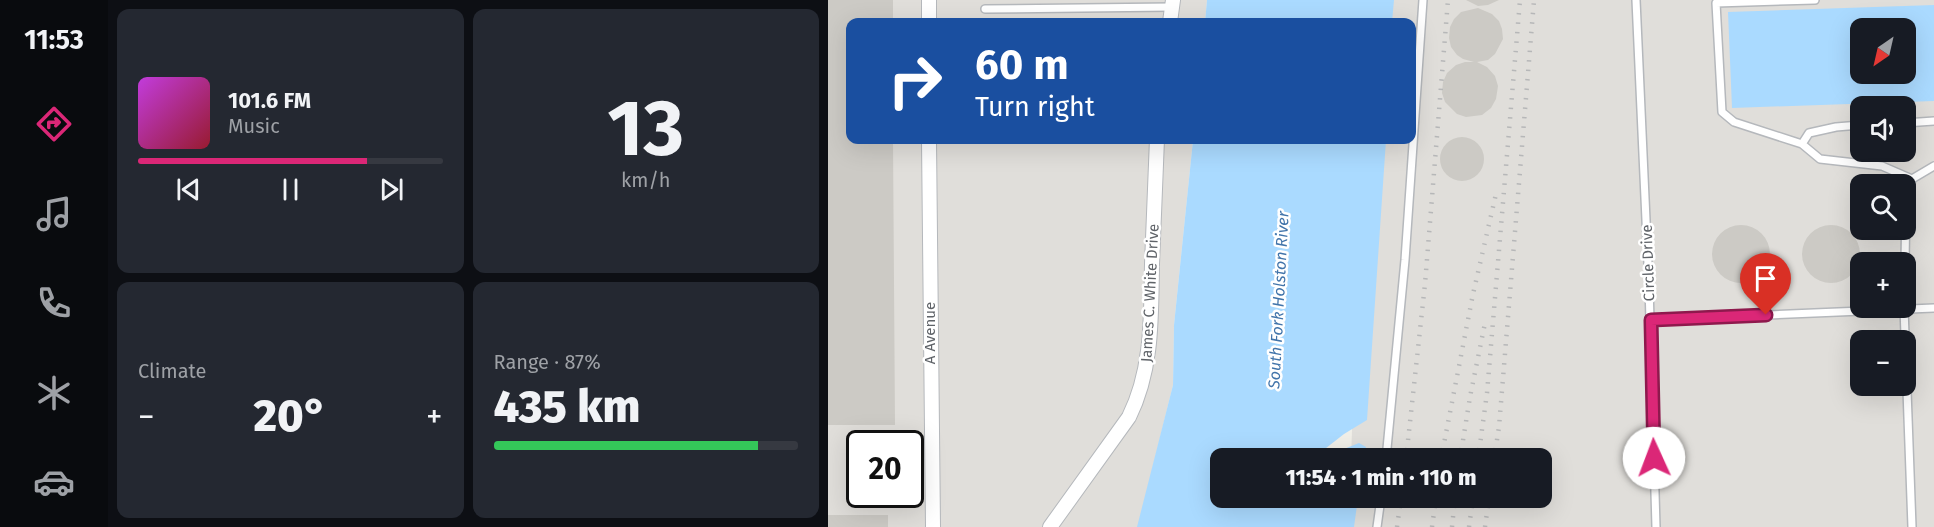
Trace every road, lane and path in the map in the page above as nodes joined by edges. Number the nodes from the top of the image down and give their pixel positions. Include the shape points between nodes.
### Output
1 (929, 0) edge
2 (1423, 0) edge
3 (1636, 0) edge
4 (1815, 0) edge
5 (1716, 2) edge
6 (1172, 4) edge
7 (985, 9) dead end
8 (929, 18) edge
9 (1416, 101) edge
10 (1934, 121) edge
11 (1916, 122) edge
12 (1850, 126) edge
13 (929, 144) edge
14 (1157, 144) edge
15 (1413, 144) edge
16 (1802, 144) junction
17 (1934, 166) edge
18 (1900, 174) edge
19 (1916, 177) edge
20 (1934, 308) edge
21 (1916, 309) edge
22 (1850, 311) edge
23 (1904, 318) edge
24 (1651, 320) junction
25 (1387, 448) edge
26 (1380, 508) edge
27 (933, 527) edge
28 (1050, 527) edge
29 (1377, 527) edge
30 (1656, 527) edge
31 (1912, 527) edge

1 - 8 street
2 - 9 lane
3 - 24 lane, Circle Drive
4 - 5 lane
5 - 16 lane via 1722,112 1734,122
6 - 7 lane
10 - 11 lane
12 - 16 lane via 1809,134
13 - 27 street, A Avenue
14 - 28 street, James C. White Drive via 1150,341 1143,383 1129,417
15 - 25 lane
16 - 18 lane via 1820,159 1882,166
17 - 19 lane
20 - 21 lane
22 - 24 lane
23 - 31 lane
24 - 30 lane, Circle Drive
26 - 29 lane

